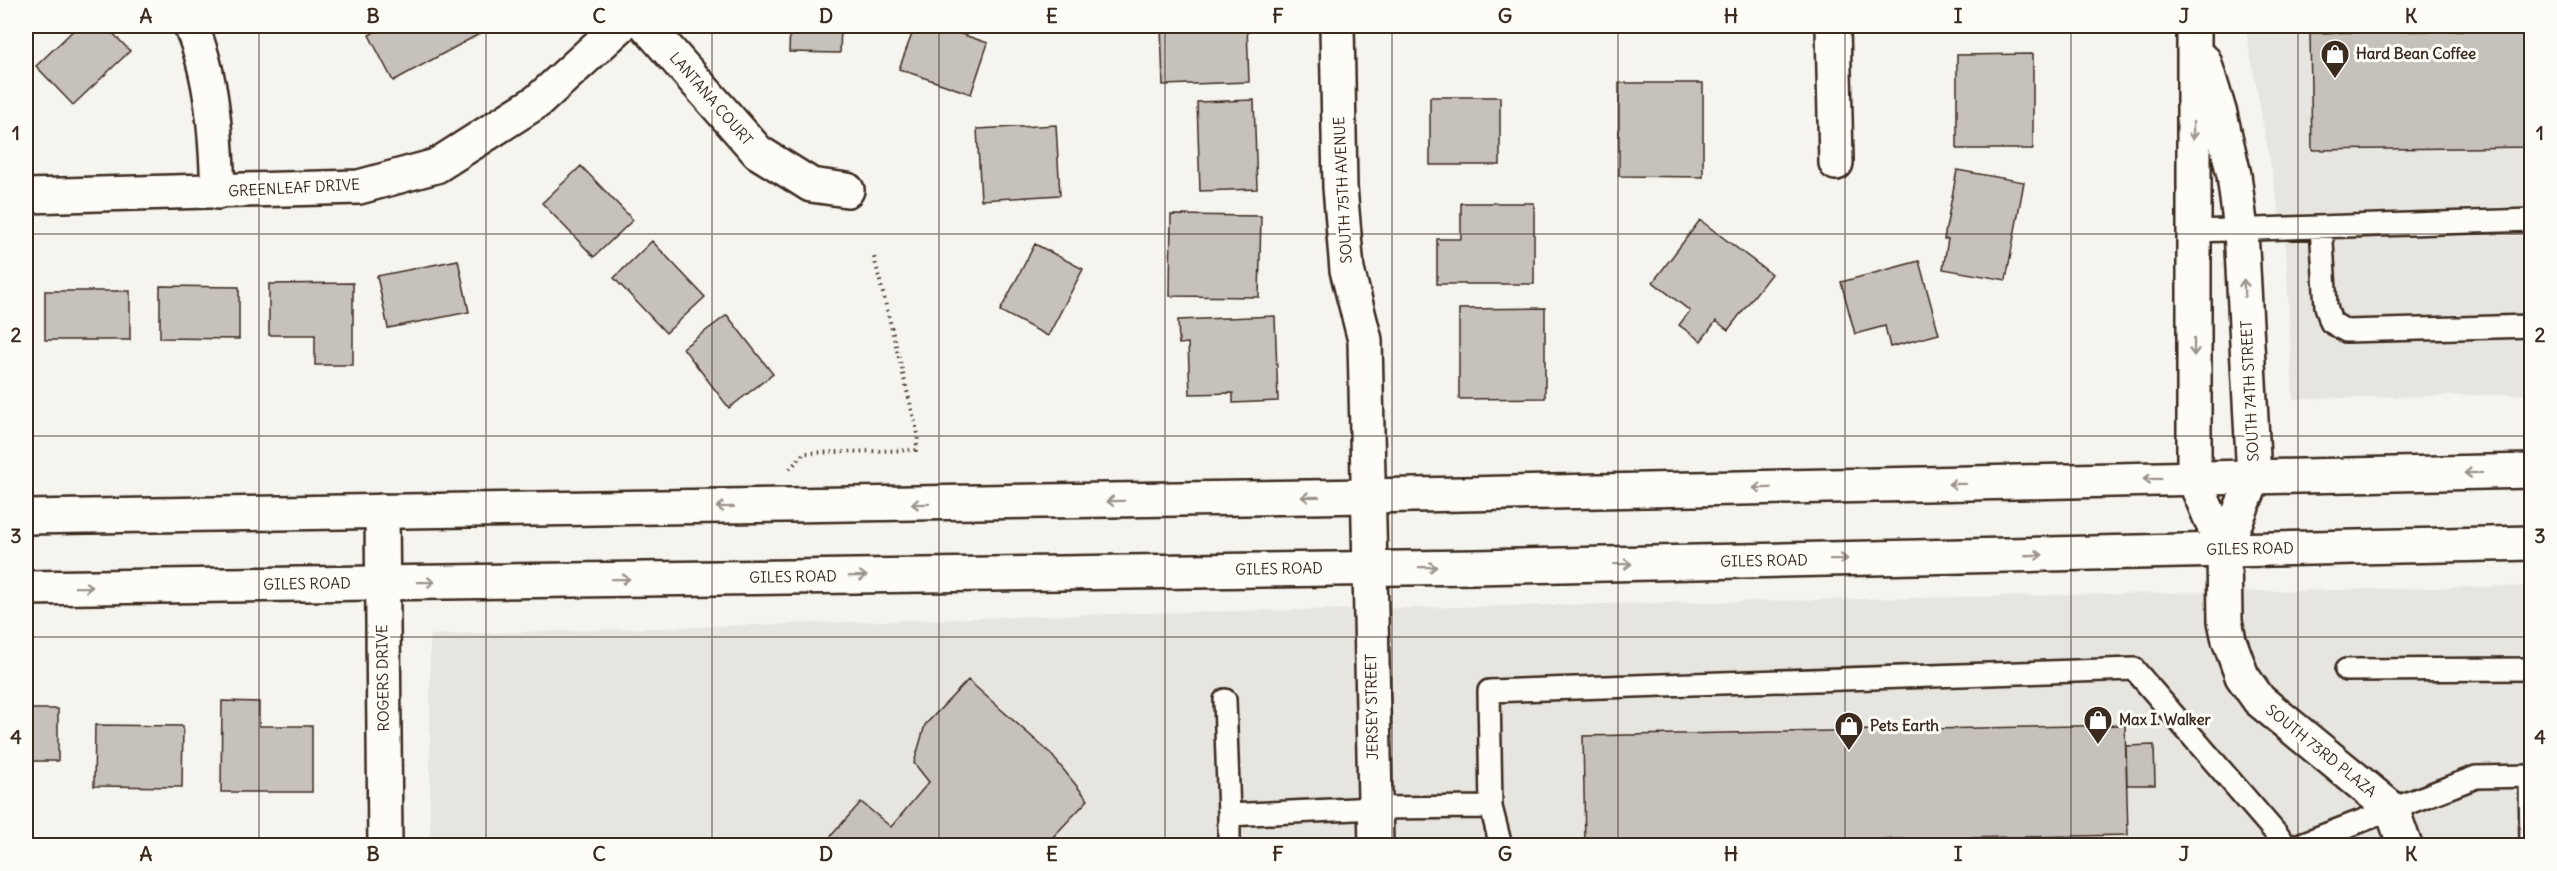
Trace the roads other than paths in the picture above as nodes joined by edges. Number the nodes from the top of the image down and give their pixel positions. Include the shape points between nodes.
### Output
1 (191, 26) edge
2 (620, 26) edge
3 (647, 26) edge
4 (1337, 26) edge
5 (1833, 26) edge
6 (2195, 28) edge
7 (1836, 163) dead end
8 (847, 190) dead end
9 (218, 192) junction
10 (26, 196) edge
11 (2532, 220) edge
12 (2322, 227) junction
13 (2241, 230) junction
14 (2195, 231) junction
15 (2532, 326) edge
16 (2532, 471) edge
17 (2254, 477) junction
18 (2194, 478) junction
19 (1368, 496) junction
20 (382, 512) junction
21 (26, 517) edge
22 (2532, 543) edge
23 (2224, 550) junction
24 (1370, 568) junction
25 (382, 583) junction
26 (26, 588) edge
27 (2532, 669) edge
28 (2346, 670) dead end
29 (1225, 700) dead end
30 (2531, 776) edge
31 (1491, 807) junction
32 (1375, 808) junction
33 (2392, 809) junction
34 (1229, 815) junction
35 (385, 846) edge
36 (1229, 846) edge
37 (1376, 846) edge
38 (1501, 846) edge
39 (2287, 846) edge
40 (2296, 846) edge
41 (2405, 846) edge
42 (2531, 846) edge

1 - 9 main road via 201,48 216,136
2 - 9 main road, GREENLEAF DRIVE via 538,101 436,166 359,187
3 - 8 main road, LANTANA COURT via 758,152 811,185
4 - 19 main road, SOUTH 75TH AVENUE via 1340,187 1347,270 1365,340
5 - 7 main road
6 - 13 main road, SOUTH 74TH STREET via 2234,175
6 -> 14 main road, SOUTH 74TH STREET
9 - 10 main road, GREENLEAF DRIVE
11 - 12 lane
12 - 13 lane
12 - 15 lane via 2326,306 2331,322 2346,331
13 - 14 lane
17 -> 13 main road, SOUTH 74TH STREET
14 -> 18 main road, SOUTH 74TH STREET
16 -> 17 main road
17 - 18 main road
17 - 23 main road, SOUTH 74TH STREET
18 -> 19 main road
18 - 23 main road, SOUTH 74TH STREET
19 -> 20 main road
19 - 24 main road, SOUTH 75TH AVENUE
20 - 21 main road
20 - 25 main road, ROGERS DRIVE
22 - 23 main road, GILES ROAD
24 -> 23 main road, GILES ROAD
23 - 33 main road, SOUTH 73RD PLAZA via 2225,621 2235,657 2250,688 2272,712
25 -> 24 main road, GILES ROAD
24 - 32 main road, JERSEY STREET
26 -> 25 main road, GILES ROAD
25 - 35 main road, ROGERS DRIVE
27 - 28 lane
29 - 34 lane
30 - 33 lane via 2476,777
30 - 42 lane
31 - 32 lane
31 - 38 lane
31 - 39 lane via 1489,691 2134,669
32 - 34 lane
32 - 37 main road, JERSEY STREET
33 - 40 lane
33 - 41 main road
34 - 36 lane

